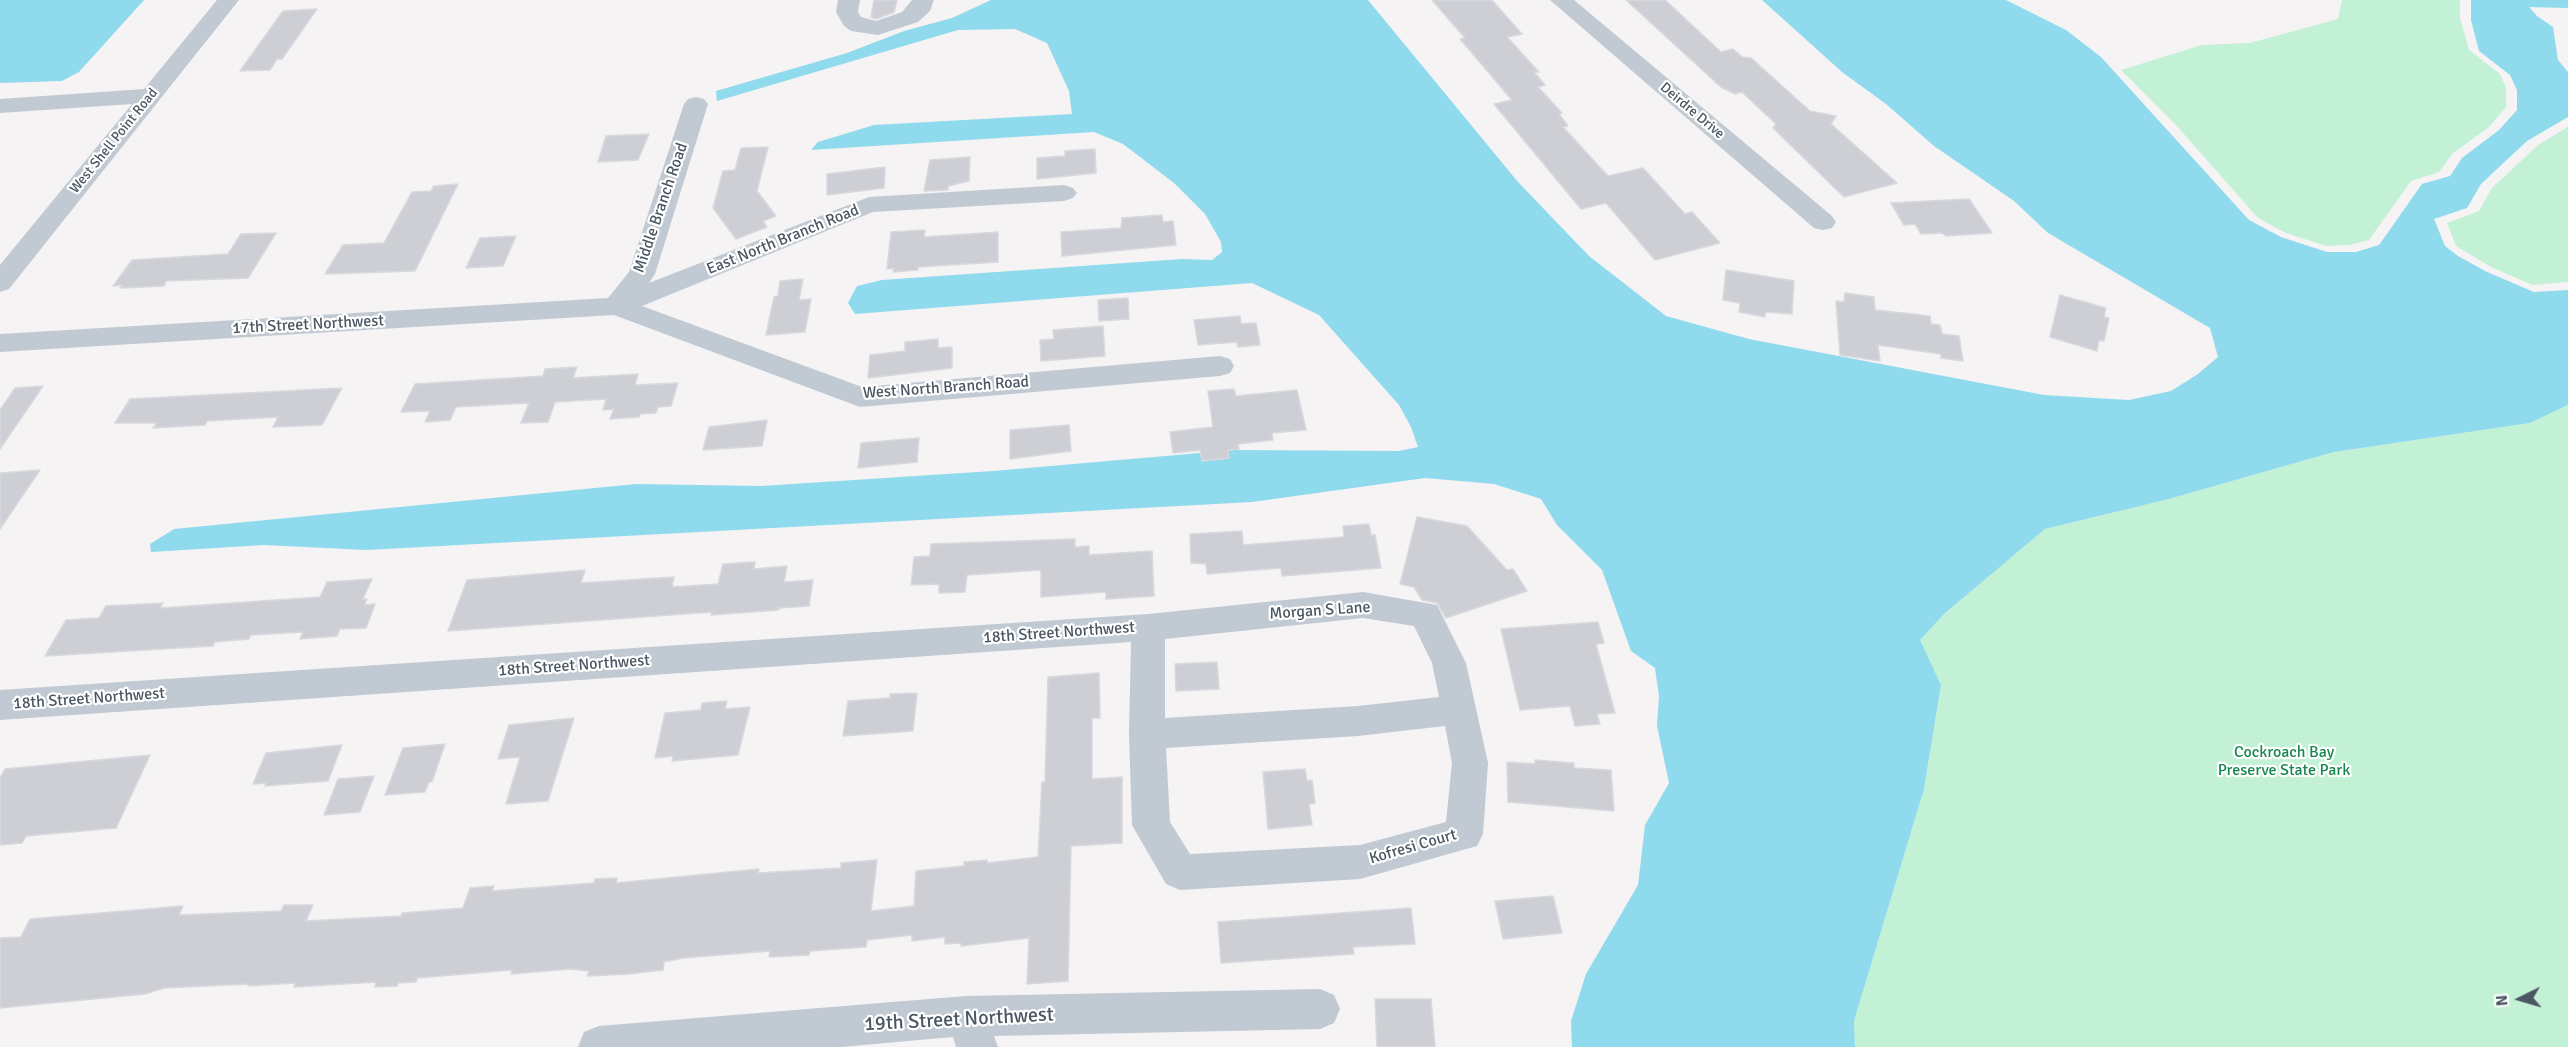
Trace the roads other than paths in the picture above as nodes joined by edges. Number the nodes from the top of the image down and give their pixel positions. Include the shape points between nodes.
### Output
1 (228, 0) edge
2 (849, 0) edge
3 (923, 0) edge
4 (1561, 0) edge
5 (152, 95) junction
6 (696, 104) dead end
7 (0, 106) edge
8 (1064, 193) dead end
9 (1823, 222) dead end
10 (0, 283) edge
11 (616, 306) junction
12 (0, 343) edge
13 (1220, 366) dead end
14 (1148, 627) junction
15 (0, 705) edge
16 (1460, 710) junction
17 (1147, 734) junction
18 (1320, 1009) dead end
19 (972, 1032) edge
20 (599, 1047) edge

1 - 5 street, West Shell Point Road
2 - 3 street via 846,12 859,26 878,28 902,22 922,6
4 - 9 street, Deirdre Drive
5 - 7 street
5 - 10 street, West Shell Point Road
6 - 11 street, Middle Branch Road via 642,274
8 - 11 street, East North Branch Road via 869,206
11 - 12 street, 17th Street Northwest
11 - 13 street, West North Branch Road via 860,397
14 - 15 street, 18th Street Northwest
14 - 16 street, Morgan S Lane via 1363,605 1425,614 1449,663
14 - 17 street, Kofresi Court
16 - 17 street via 1358,721
16 - 17 street, Kofresi Court via 1470,764 1464,834 1360,862 1180,872 1151,825
18 - 19 street, 19th Street Northwest
19 - 20 street, 19th Street Northwest

